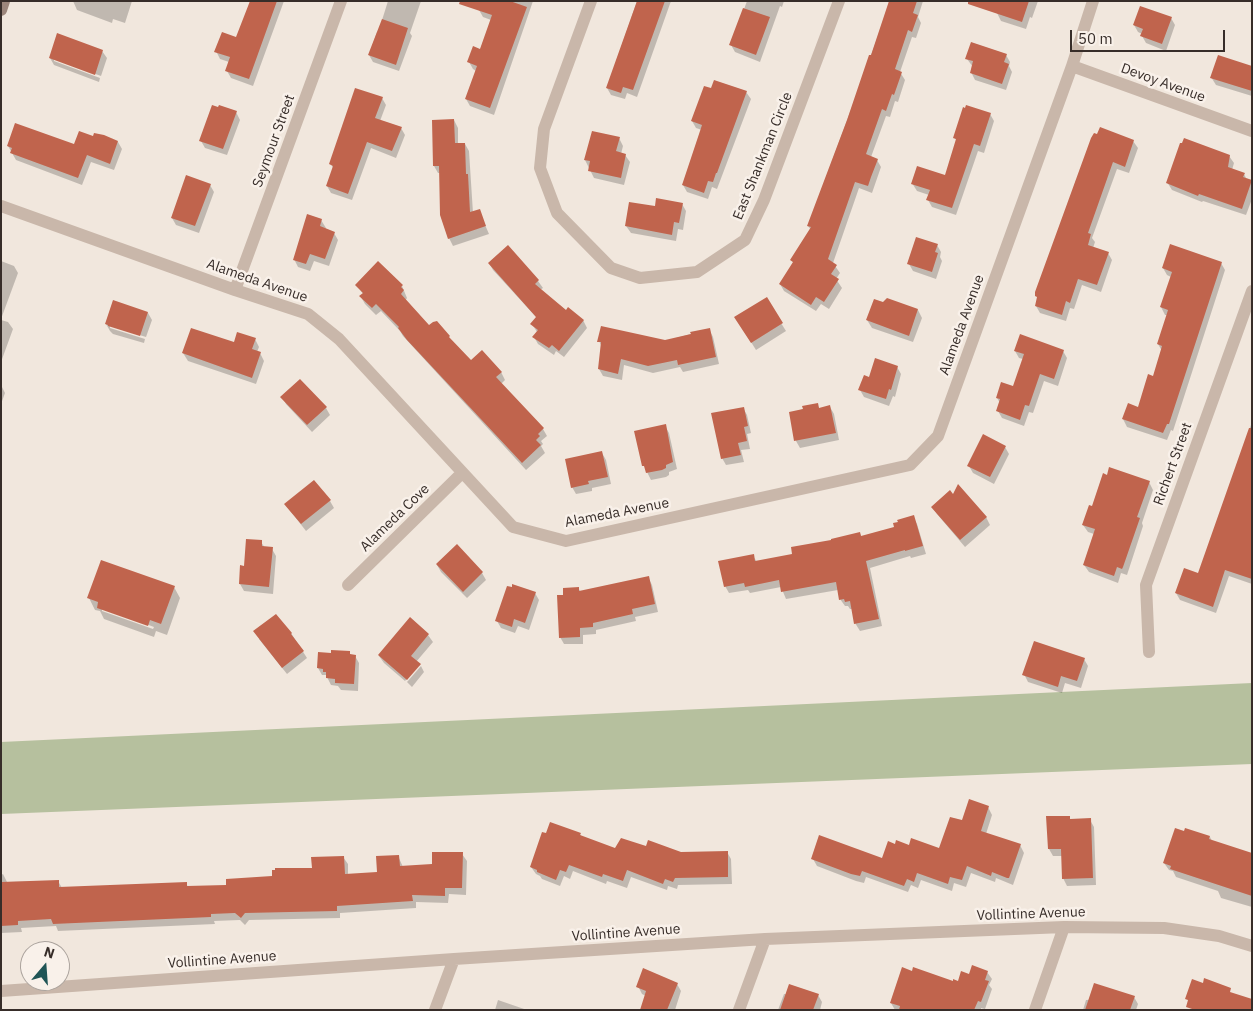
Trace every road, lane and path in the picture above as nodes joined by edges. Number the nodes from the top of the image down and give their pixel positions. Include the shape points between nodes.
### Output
1 (4, 1) edge
2 (341, 1) edge
3 (591, 1) edge
4 (839, 1) edge
5 (1093, 1) edge
6 (1, 10) edge
7 (1072, 66) junction
8 (1252, 131) edge
9 (1, 206) edge
10 (235, 290) junction
11 (1252, 291) edge
12 (462, 474) junction
13 (348, 584) dead end
14 (1149, 652) dead end
15 (1064, 927) junction
16 (766, 939) junction
17 (1252, 946) edge
18 (454, 959) junction
19 (1, 991) edge
20 (435, 1010) edge
21 (739, 1010) edge
22 (1035, 1010) edge

1 - 6 street
2 - 10 street, Seymour Street
3 - 4 street, East Shankman Circle via 544,129 540,168 557,213 610,268 640,278 697,272 745,240 764,200
5 - 7 street
7 - 8 street, Devoy Avenue
7 - 12 street, Alameda Avenue via 938,436 910,465 566,541 513,527
9 - 10 street, Alameda Avenue
10 - 12 street, Alameda Avenue via 308,314 339,339
11 - 14 street, Richert Street via 1146,585
12 - 13 street, Alameda Cove
15 - 16 street, Vollintine Avenue
15 - 17 street, Vollintine Avenue via 1164,928 1219,936
15 - 22 street
16 - 18 street, Vollintine Avenue
16 - 21 street
18 - 19 street, Vollintine Avenue
18 - 20 street

